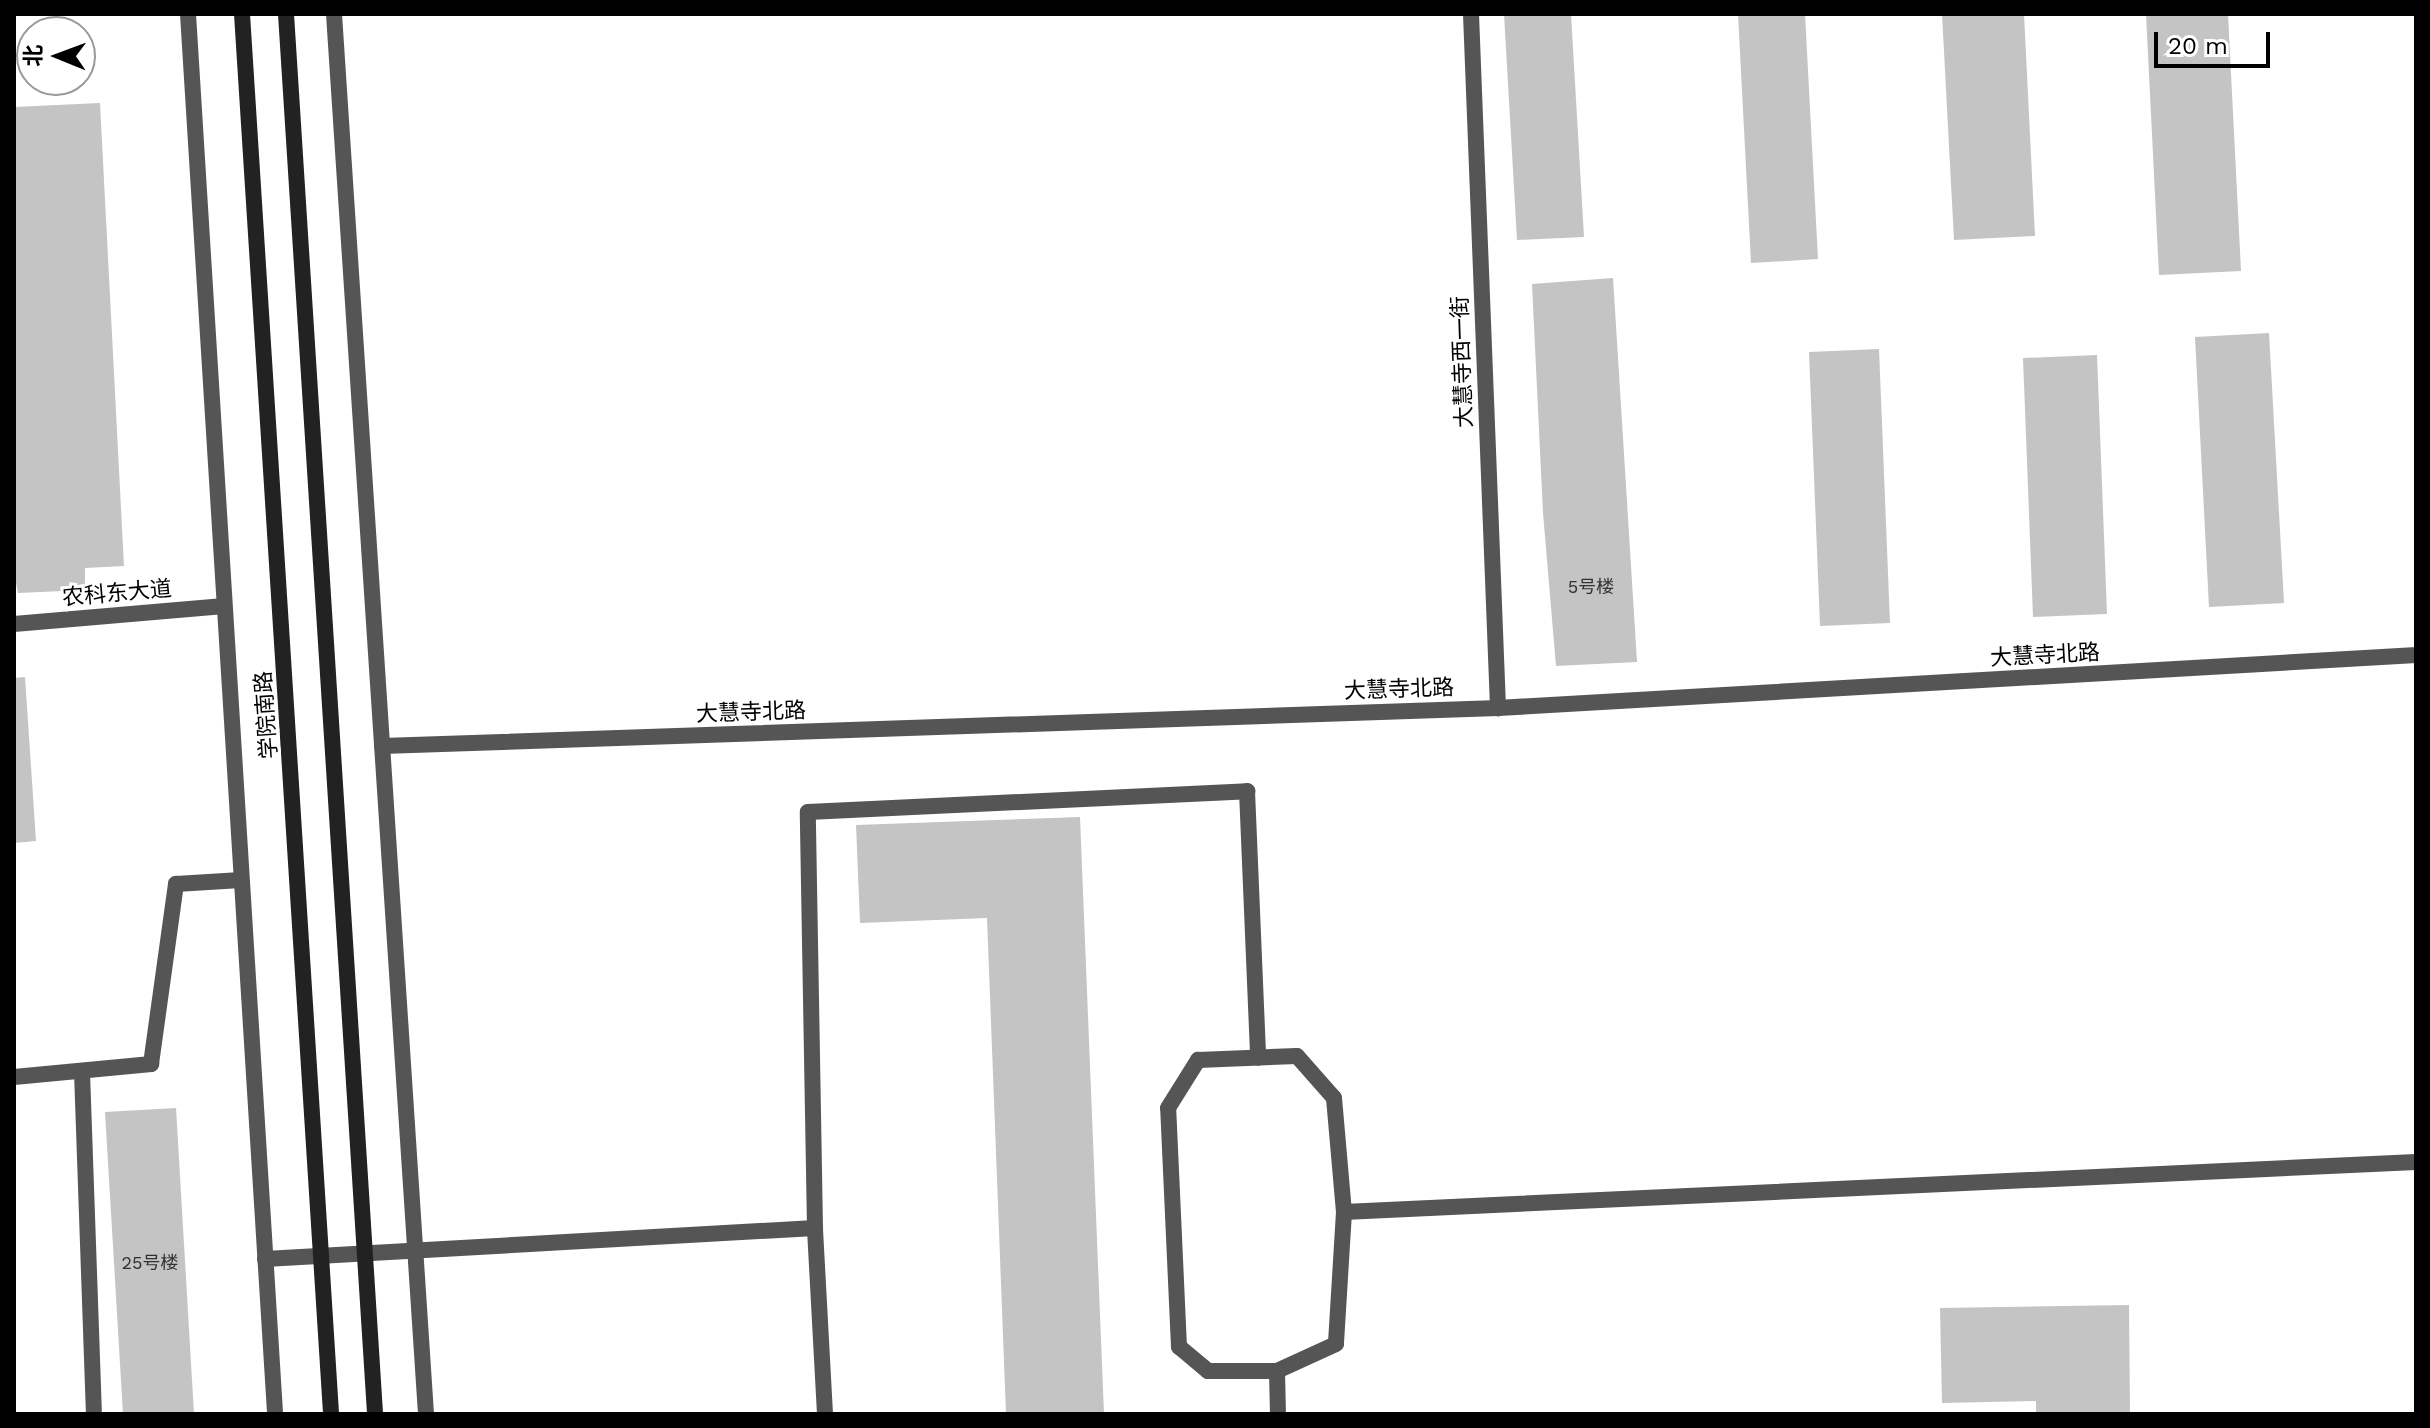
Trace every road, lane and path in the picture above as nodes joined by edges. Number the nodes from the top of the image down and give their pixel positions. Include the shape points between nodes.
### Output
1 (188, 14) edge
2 (242, 14) edge
3 (286, 14) edge
4 (334, 14) edge
5 (1471, 14) edge
6 (224, 606) junction
7 (14, 624) edge
8 (2416, 655) edge
9 (1498, 708) junction
10 (382, 746) junction
11 (241, 880) junction
12 (1258, 1058) junction
13 (82, 1072) junction
14 (14, 1077) edge
15 (2416, 1162) edge
16 (1344, 1212) junction
17 (815, 1228) junction
18 (415, 1252) junction
19 (365, 1255) junction
20 (322, 1256) junction
21 (265, 1259) junction
22 (1277, 1371) junction
23 (94, 1414) edge
24 (275, 1414) edge
25 (331, 1414) edge
26 (375, 1414) edge
27 (426, 1414) edge
28 (825, 1414) edge
29 (1278, 1414) edge

1 - 6 street
2 - 20 main road, 学院南路
3 - 19 main road
4 - 10 street
5 - 9 street, 大慧寺西一街
6 - 7 street, 农科东大道
6 - 11 street
8 - 9 street, 大慧寺北路
9 - 10 street, 大慧寺北路
10 - 18 street
11 - 13 street via 176,884 151,1064
11 - 21 street
12 - 16 street via 1297,1056 1334,1098
12 - 17 street via 1247,791 808,812
12 - 22 street via 1198,1060 1168,1108 1179,1347 1208,1371
13 - 14 street
13 - 23 street
15 - 16 street
16 - 22 street via 1336,1344
17 - 18 street
17 - 28 street
18 - 19 street
18 - 27 street
19 - 20 street
19 - 26 main road
20 - 21 street
20 - 25 main road, 学院南路
21 - 24 street
22 - 29 street

